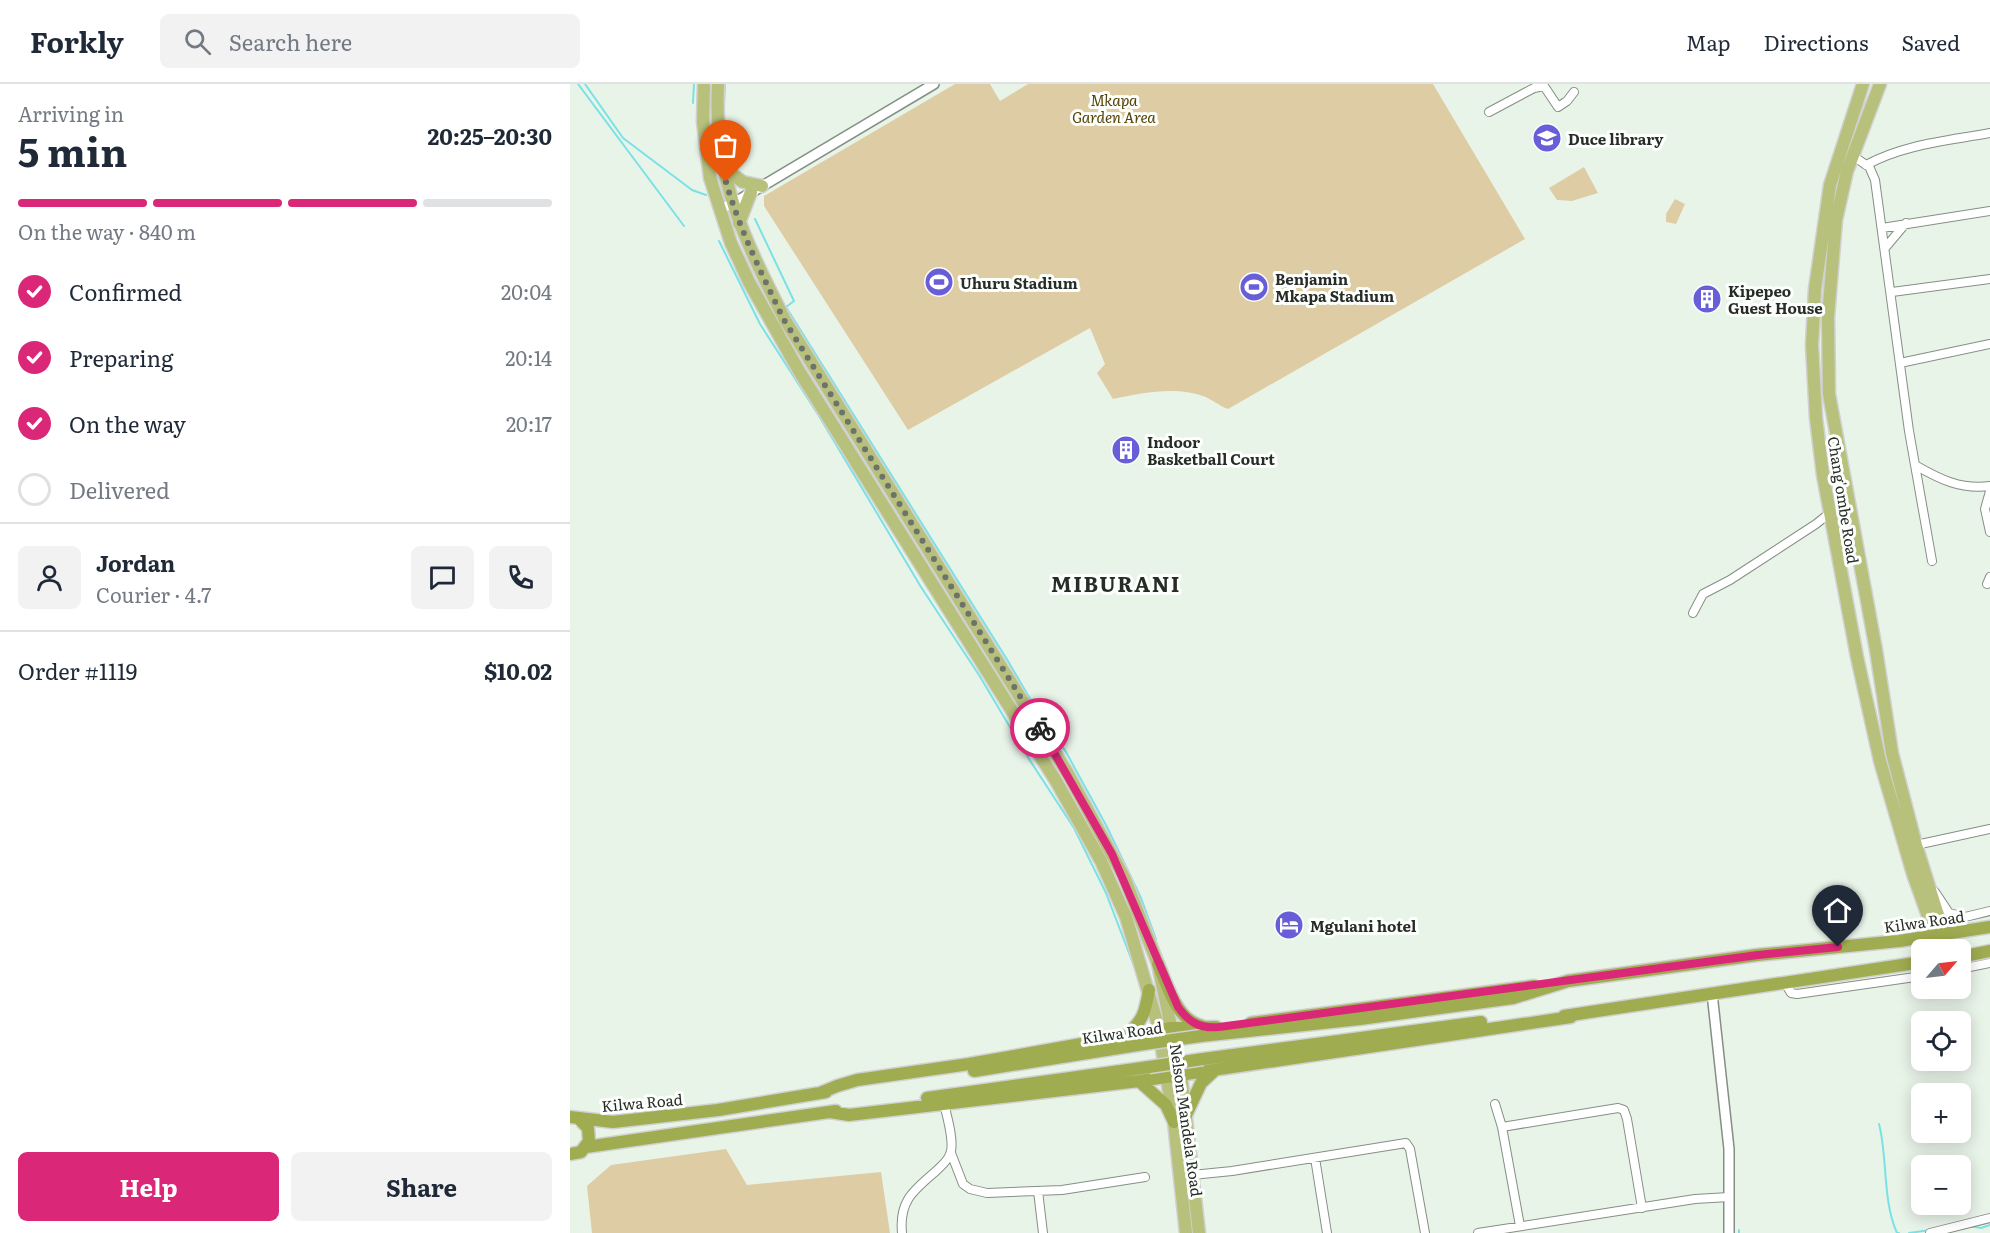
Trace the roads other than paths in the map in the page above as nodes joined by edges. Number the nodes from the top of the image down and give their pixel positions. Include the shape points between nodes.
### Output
1 (704, 84) edge
2 (718, 84) edge
3 (933, 84) edge
4 (1863, 84) edge
5 (1880, 84) edge
6 (1574, 92) dead end
7 (1489, 112) dead end
8 (1990, 133) edge
9 (1852, 155) junction
10 (1866, 165) junction
11 (722, 167) junction
12 (762, 186) junction
13 (751, 192) junction
14 (732, 204) junction
15 (719, 209) junction
16 (1990, 211) edge
17 (739, 223) junction
18 (1906, 224) junction
19 (1882, 228) junction
20 (1885, 248) junction
21 (1990, 279) edge
22 (1892, 292) junction
23 (1990, 344) edge
24 (1900, 363) junction
25 (1915, 465) junction
26 (1990, 486) edge
27 (1990, 491) edge
28 (1831, 512) junction
29 (1990, 532) edge
30 (1932, 561) dead end
31 (1693, 613) dead end
32 (1990, 829) edge
33 (1916, 845) junction
34 (1928, 880) junction
35 (1932, 911) junction
36 (1990, 911) edge
37 (1990, 927) edge
38 (1965, 931) junction
39 (1944, 934) junction
40 (1932, 936) junction
41 (1911, 939) edge
42 (1914, 939) joint
43 (1932, 939) edge
44 (1946, 939) edge
45 (1990, 951) edge
46 (1971, 955) edge
47 (1990, 963) edge
48 (1158, 964) junction
49 (1911, 964) edge
50 (1971, 967) edge
51 (1911, 978) edge
52 (1568, 981) junction
53 (1785, 983) junction
54 (1149, 990) junction
55 (1712, 993) junction
56 (1571, 1017) junction
57 (1212, 1028) junction
58 (1165, 1030) junction
59 (1127, 1035) junction
60 (1216, 1070) junction
61 (1174, 1076) junction
62 (1139, 1081) junction
63 (820, 1093) junction
64 (944, 1104) junction
65 (1495, 1104) dead end
66 (830, 1112) junction
67 (1186, 1115) junction
68 (575, 1118) edge
69 (1174, 1122) junction
70 (1502, 1127) junction
71 (586, 1147) junction
72 (951, 1153) junction
73 (570, 1154) edge
74 (1315, 1158) junction
75 (1192, 1175) junction
76 (1145, 1177) dead end
77 (1038, 1191) junction
78 (1729, 1197) junction
79 (1642, 1208) junction
80 (1990, 1218) edge
81 (1520, 1226) junction
82 (902, 1233) edge
83 (1043, 1233) edge
84 (1186, 1233) edge
85 (1199, 1233) edge
86 (1327, 1233) edge
87 (1425, 1233) edge
88 (1478, 1233) edge
89 (1729, 1233) edge
90 (1930, 1233) edge

1 - 15 main road, Nelson Mandela Road via 705,154
2 - 11 main road, Nelson Mandela Road
3 - 12 street
4 - 28 main road, Chang'ombe Road via 1830,185 1815,289 1812,345 1816,418
5 - 9 main road, Chang'ombe Road
6 - 7 street via 1558,107 1544,86 1534,88
8 - 10 street via 1913,146
9 - 10 street
9 - 33 main road, Chang'ombe Road via 1836,220 1828,317 1829,394 1892,753
10 - 19 street via 1875,180
11 - 12 main road via 743,182
11 - 14 main road, Nelson Mandela Road
12 - 13 street
13 - 14 street
13 - 17 main road
14 - 15 street
14 - 17 main road, Nelson Mandela Road
15 - 54 main road, Nelson Mandela Road via 749,282 799,371 1086,833 1126,917
16 - 18 street
17 - 48 main road, Nelson Mandela Road via 784,320 1096,822 1124,877
18 - 19 street
18 - 20 street
19 - 20 street
20 - 22 street
21 - 22 street
22 - 24 street
23 - 24 street
24 - 25 street
25 - 26 street via 1959,486
25 - 30 street
27 - 29 street via 1985,509
28 - 31 street via 1703,594
28 - 35 main road, Chang'ombe Road via 1880,761 1913,874
32 - 33 street
33 - 34 main road, Chang'ombe Road
34 - 35 main road, Chang'ombe Road
34 - 36 street via 1950,913 1965,917
35 - 38 main road, Chang'ombe Road
35 - 39 main road, Chang'ombe Road
35 - 40 main road, Chang'ombe Road
35 - 42 main road
37 - 38 highway, Kilwa Road
38 - 39 highway, Kilwa Road
39 - 40 highway, Kilwa Road
39 - 44 main road, Chang'ombe Road
40 - 42 highway, Kilwa Road
40 - 43 main road, Chang'ombe Road
41 - 52 highway, Kilwa Road
45 - 46 highway
47 - 50 street
48 - 57 highway via 1187,1020
48 - 58 main road, Nelson Mandela Road
49 - 53 highway
51 - 53 street via 1797,994 1791,993
52 - 57 highway
52 - 63 highway, Kilwa Road, bridge via 1513,998 1201,1036
53 - 55 highway
54 - 58 main road, Nelson Mandela Road
54 - 59 highway via 1145,1014
55 - 56 highway
55 - 78 street via 1729,1149
56 - 60 highway
56 - 66 highway, bridge via 1530,1015
57 - 58 highway
58 - 59 highway
58 - 61 main road, Nelson Mandela Road
59 - 63 highway via 857,1080
60 - 61 highway
60 - 67 highway via 1201,1083
61 - 62 highway
61 - 67 main road, Nelson Mandela Road
61 - 69 main road, Nelson Mandela Road
62 - 64 highway
62 - 69 highway via 1166,1105
63 - 68 highway, Kilwa Road via 613,1122
64 - 66 highway via 849,1115
64 - 72 street
65 - 70 street
66 - 71 highway
67 - 75 main road, Nelson Mandela Road
68 - 71 highway via 588,1128
69 - 84 main road, Nelson Mandela Road
70 - 79 street via 1624,1110
70 - 81 street
71 - 73 highway
72 - 77 street via 963,1184 970,1189 987,1193
72 - 82 street via 904,1203
74 - 75 street
74 - 86 street
74 - 87 street via 1406,1143
75 - 85 main road, Nelson Mandela Road
76 - 77 street
77 - 83 street
78 - 79 street
78 - 89 street
79 - 81 street
80 - 90 street
81 - 88 street

